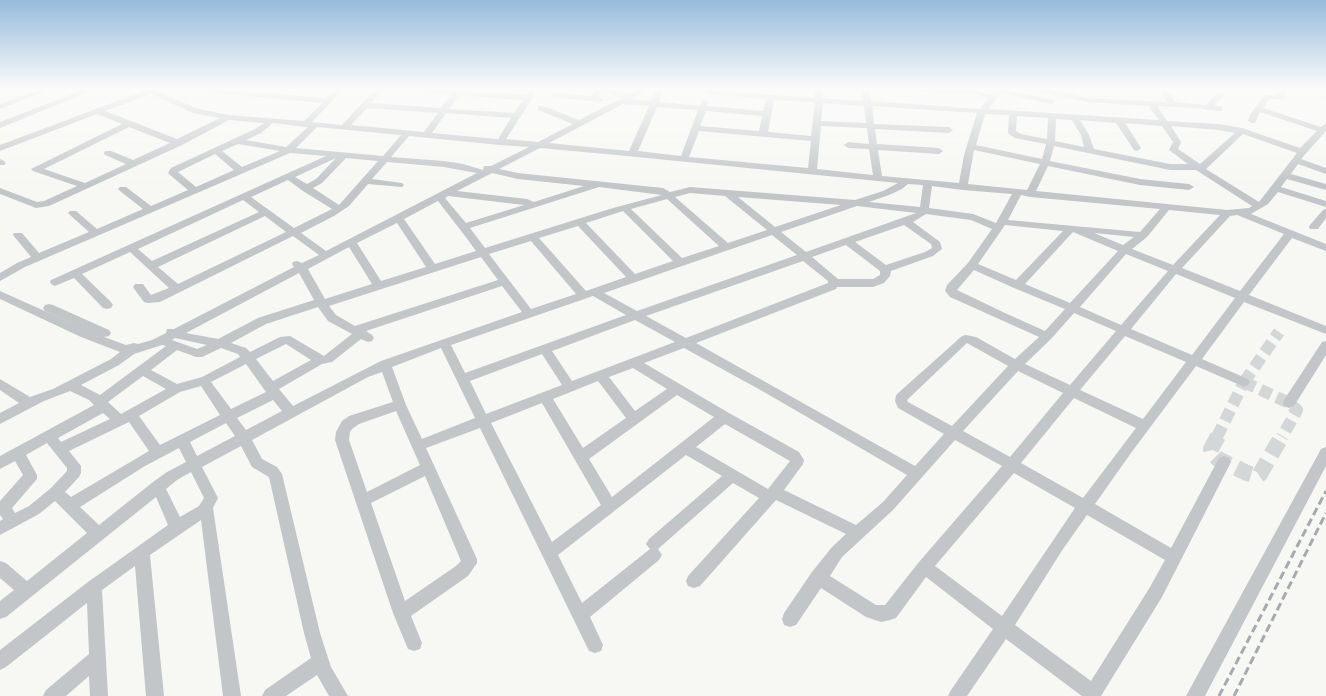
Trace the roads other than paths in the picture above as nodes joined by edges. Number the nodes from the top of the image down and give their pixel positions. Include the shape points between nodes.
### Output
1 (11, 120) edge
2 (72, 120) edge
3 (120, 120) edge
4 (221, 120) edge
5 (265, 120) edge
6 (314, 120) edge
7 (351, 120) edge
8 (436, 120) edge
9 (514, 120) edge
10 (573, 120) edge
11 (584, 120) edge
12 (647, 120) edge
13 (699, 120) edge
14 (766, 120) edge
15 (870, 120) edge
16 (979, 120) edge
17 (1013, 120) edge
18 (1052, 120) edge
19 (1076, 120) edge
20 (1103, 120) edge
21 (1163, 120) edge
22 (1298, 120) edge
23 (271, 121) junction
24 (1120, 122) junction
25 (580, 123) junction
26 (816, 123) joint
27 (129, 124) junction
28 (311, 124) junction
29 (0, 125) edge
30 (1166, 125) junction
31 (871, 126) junction
32 (345, 127) junction
33 (696, 128) junction
34 (1324, 128) edge
35 (949, 130) dead end
36 (1242, 131) junction
37 (407, 133) junction
38 (763, 134) junction
39 (426, 135) junction
40 (815, 139) junction
41 (237, 141) junction
42 (500, 142) junction
43 (179, 143) junction
44 (1051, 143) junction
45 (535, 145) junction
46 (848, 145) dead end
47 (874, 147) junction
48 (970, 147) junction
49 (0, 148) edge
50 (1137, 148) dead end
51 (288, 150) junction
52 (216, 151) junction
53 (939, 151) dead end
54 (1090, 151) junction
55 (1302, 152) junction
56 (108, 153) dead end
57 (342, 154) junction
58 (632, 154) junction
59 (385, 158) junction
60 (684, 160) junction
61 (1296, 160) junction
62 (1045, 162) junction
63 (31, 164) dead end
64 (134, 164) junction
65 (42, 166) junction
66 (1199, 168) junction
67 (485, 170) junction
68 (241, 171) junction
69 (1326, 171) edge
70 (812, 172) junction
71 (1285, 175) junction
72 (288, 177) junction
73 (878, 178) junction
74 (365, 181) junction
75 (906, 181) junction
76 (928, 183) junction
77 (601, 184) junction
78 (399, 185) dead end
79 (86, 186) junction
80 (963, 187) junction
81 (1189, 187) dead end
82 (1326, 187) edge
83 (1276, 188) junction
84 (123, 189) dead end
85 (306, 189) junction
86 (0, 191) edge
87 (195, 191) junction
88 (728, 193) junction
89 (1017, 193) junction
90 (1030, 194) junction
91 (442, 195) junction
92 (668, 195) junction
93 (245, 197) junction
94 (854, 203) junction
95 (1326, 204) edge
96 (534, 205) junction
97 (1259, 206) junction
98 (625, 208) junction
99 (1166, 208) junction
100 (339, 209) junction
101 (150, 210) junction
102 (924, 210) junction
103 (267, 212) junction
104 (1326, 212) edge
105 (73, 213) dead end
106 (1227, 213) junction
107 (1240, 213) junction
108 (398, 217) junction
109 (905, 221) junction
110 (580, 222) junction
111 (1000, 225) junction
112 (464, 227) junction
113 (1314, 227) dead end
114 (1071, 228) junction
115 (774, 231) junction
116 (294, 232) junction
117 (96, 233) junction
118 (1289, 234) junction
119 (18, 235) dead end
120 (1142, 235) junction
121 (533, 237) junction
122 (350, 242) junction
123 (848, 242) junction
124 (727, 247) junction
125 (131, 248) junction
126 (1326, 248) edge
127 (1125, 249) junction
128 (321, 252) junction
129 (483, 254) junction
130 (806, 256) junction
131 (37, 258) junction
132 (681, 263) junction
133 (972, 265) junction
134 (151, 266) junction
135 (299, 266) junction
136 (433, 269) junction
137 (886, 269) junction
138 (1175, 269) junction
139 (75, 273) junction
140 (634, 278) junction
141 (55, 282) dead end
142 (504, 282) junction
143 (834, 283) junction
144 (1018, 285) junction
145 (379, 286) junction
146 (0, 287) edge
147 (138, 287) dead end
148 (177, 289) junction
149 (589, 294) junction
150 (1242, 295) junction
151 (322, 303) junction
152 (107, 305) dead end
153 (1073, 308) junction
154 (529, 314) junction
155 (637, 315) junction
156 (1125, 330) junction
157 (1326, 330) edge
158 (361, 334) junction
159 (1047, 336) junction
160 (169, 337) junction
161 (444, 343) junction
162 (220, 344) junction
163 (686, 344) junction
164 (1326, 344) edge
165 (135, 346) junction
166 (545, 349) junction
167 (248, 358) junction
168 (320, 360) junction
169 (1193, 360) junction
170 (634, 363) junction
171 (385, 364) junction
172 (1016, 365) junction
173 (142, 370) junction
174 (600, 375) junction
175 (463, 379) junction
176 (206, 380) junction
177 (1244, 382) tunnel mouth
178 (0, 384) edge
179 (70, 385) junction
180 (569, 387) junction
181 (677, 388) junction
182 (176, 389) junction
183 (273, 391) junction
184 (1072, 391) junction
185 (57, 392) junction
186 (545, 397) junction
187 (30, 403) junction
188 (1290, 403) dead end
189 (102, 404) junction
190 (400, 405) junction
191 (290, 413) junction
192 (229, 417) junction
193 (724, 417) junction
194 (125, 418) junction
195 (0, 419) edge
196 (634, 419) junction
197 (483, 421) junction
198 (1144, 426) junction
199 (0, 427) edge
200 (953, 433) junction
201 (52, 434) junction
202 (244, 438) junction
203 (182, 440) junction
204 (418, 446) junction
205 (686, 448) junction
206 (60, 449) junction
207 (157, 452) junction
208 (18, 453) junction
209 (1326, 453) edge
210 (581, 457) junction
211 (1224, 462) dead end
212 (0, 463) edge
213 (193, 463) junction
214 (1012, 465) junction
215 (427, 468) junction
216 (917, 474) junction
217 (733, 475) junction
218 (158, 486) junction
219 (56, 492) junction
220 (772, 495) junction
221 (362, 502) junction
222 (69, 506) junction
223 (610, 507) junction
224 (1084, 507) junction
225 (204, 510) junction
226 (6, 525) edge
227 (177, 527) junction
228 (97, 533) junction
229 (858, 533) junction
230 (142, 552) junction
231 (549, 553) junction
232 (1174, 557) junction
233 (924, 567) junction
234 (0, 568) edge
235 (818, 577) junction
236 (694, 581) dead end
237 (94, 587) junction
238 (26, 590) junction
239 (0, 611) edge
240 (401, 614) junction
241 (580, 615) junction
242 (790, 619) dead end
243 (1004, 627) junction
244 (414, 643) dead end
245 (595, 645) dead end
246 (98, 657) junction
247 (0, 661) edge
248 (321, 662) junction
249 (52, 696) edge
250 (99, 696) edge
251 (155, 696) edge
252 (232, 696) edge
253 (271, 696) edge
254 (339, 696) edge
255 (957, 696) edge
256 (1196, 696) edge

1 - 29 street
2 - 49 street
3 - 27 street
4 - 43 street
5 - 23 street
6 - 28 street
7 - 32 street
8 - 39 street
9 - 42 street
10 - 25 street
11 - 25 street
12 - 58 street
13 - 33 street
14 - 38 street
15 - 31 street
16 - 48 street
17 - 44 street via 1014,134
18 - 44 street
19 - 54 street
20 - 24 street
21 - 30 street
22 - 34 street
23 - 28 street
23 - 41 street via 258,131
24 - 30 street
24 - 50 street
25 - 45 street
26 - 31 street
26 - 40 street
27 - 43 street
27 - 65 street
28 - 32 street
28 - 51 street
30 - 36 street
30 - 66 street via 1176,142 1173,150
31 - 35 street
31 - 47 street
32 - 37 street
33 - 38 street
33 - 60 street
34 - 55 street
36 - 55 street
36 - 66 street
37 - 39 street
37 - 59 street
38 - 40 street
39 - 42 street
40 - 70 street
41 - 51 street
41 - 52 street
42 - 45 street
43 - 64 street
44 - 54 street
44 - 62 street
45 - 58 street
45 - 67 street
46 - 47 street
47 - 53 street
47 - 73 street
48 - 62 street
48 - 80 street
51 - 57 street
51 - 68 street
52 - 68 street
52 - 87 street via 174,170 173,173
54 - 66 street via 1170,168
55 - 61 street
56 - 64 street
57 - 59 street
57 - 72 street
57 - 85 street via 319,180
58 - 60 street
59 - 67 street
59 - 74 street
60 - 70 street
61 - 69 street
61 - 71 street
62 - 81 street via 1154,185
62 - 90 street
63 - 65 street
64 - 79 street
65 - 79 street via 36,168
66 - 97 street
67 - 77 street via 518,176
67 - 91 street
67 - 128 street
68 - 87 street
70 - 73 street
71 - 82 street
71 - 83 street
72 - 85 street
72 - 93 street
73 - 75 street
74 - 78 street
74 - 100 street
75 - 76 street
75 - 94 street via 886,193
76 - 80 street
76 - 102 street
77 - 92 street via 660,190
77 - 96 street
79 - 86 street via 40,205
80 - 89 street
83 - 95 street
83 - 97 street via 1266,202
84 - 101 street
85 - 100 street
87 - 101 street
88 - 92 street via 690,190
88 - 94 street
88 - 115 street
89 - 90 street
89 - 111 street
90 - 99 street
91 - 96 street via 527,202
91 - 108 street
91 - 112 street
92 - 98 street
92 - 124 street
93 - 103 street
93 - 125 street
94 - 102 street
94 - 115 street
96 - 112 street
97 - 107 street
98 - 110 street
98 - 132 street
99 - 106 street
99 - 120 street
100 - 116 street
101 - 117 street
102 - 109 street
102 - 111 street via 973,217
103 - 116 street
103 - 134 street
104 - 113 street
105 - 117 street
106 - 107 street
106 - 138 street
107 - 118 street
108 - 122 street
108 - 136 street
109 - 123 street
109 - 137 street via 935,242 937,249
110 - 121 street
110 - 140 street
111 - 114 street
111 - 133 street
112 - 129 street
114 - 120 street
114 - 127 street
114 - 144 street
115 - 124 street
115 - 130 street
116 - 128 street
116 - 148 street
117 - 131 street
118 - 126 street
118 - 150 street
119 - 131 street
120 - 127 street
121 - 129 street
121 - 149 street
122 - 135 street
122 - 145 street
123 - 130 street
123 - 137 street
124 - 132 street
125 - 134 street
125 - 139 street
127 - 138 street
127 - 153 street
128 - 135 street
129 - 136 street
129 - 142 street
130 - 143 street via 832,278
130 - 155 street
131 - 146 street via 12,270
132 - 140 street
133 - 144 street
133 - 159 street via 951,288 954,294
134 - 148 street
135 - 151 street
135 - 160 street
136 - 145 street
137 - 143 street via 885,276 873,283
138 - 150 street
138 - 156 street
139 - 141 street
139 - 152 street
140 - 149 street
142 - 154 street
142 - 158 street
143 - 163 street via 832,286
144 - 153 street
145 - 151 street
146 - 165 street via 85,334
147 - 148 street via 151,300
149 - 154 street
149 - 155 street
150 - 157 street
150 - 169 street
151 - 158 street via 332,318
151 - 162 street via 262,321
153 - 156 street
153 - 159 street
154 - 161 street
155 - 163 street
155 - 166 street
156 - 169 street
156 - 184 street
158 - 168 street via 328,359
159 - 172 street
160 - 162 street
160 - 165 street via 145,347
160 - 173 street
161 - 171 street
161 - 175 street
162 - 167 street via 242,351
163 - 170 street
163 - 216 street
164 - 188 street
165 - 179 street via 115,362
166 - 175 street
166 - 180 street
167 - 168 street via 288,339
167 - 176 street
167 - 183 street
168 - 183 street
169 - 177 street
169 - 198 street
170 - 174 street
170 - 181 street
171 - 190 street
171 - 191 street
172 - 184 street
172 - 200 street
172 - 200 street via 972,340 962,340 901,398 903,405
173 - 182 street
173 - 189 street
174 - 180 street
174 - 196 street
175 - 197 street
176 - 182 street
176 - 192 street via 205,383
178 - 187 street
179 - 185 street
179 - 189 street via 87,392
180 - 186 street
181 - 193 street
181 - 196 street
182 - 194 street
183 - 191 street
183 - 192 street
184 - 198 street
184 - 214 street
185 - 187 street
185 - 199 street via 39,407
186 - 197 street
186 - 210 street
187 - 195 street
189 - 194 street
189 - 201 street
190 - 204 street
190 - 221 street via 354,420 343,432 342,440
191 - 202 street
192 - 202 street
192 - 203 street
193 - 205 street
193 - 220 street via 797,460
194 - 206 street
194 - 207 street
196 - 210 street
197 - 204 street
197 - 231 street
198 - 224 street
200 - 214 street
200 - 216 street
201 - 206 street via 51,439
201 - 208 street
202 - 213 street
202 - 248 street via 257,463 275,474
203 - 207 street
203 - 213 street
204 - 215 street
205 - 217 street
205 - 223 street
206 - 219 street via 75,469
207 - 222 street
208 - 212 street
208 - 226 street via 30,479 5,506
209 - 256 street
210 - 223 street
211 - 232 street
213 - 218 street
213 - 225 street via 211,498
214 - 224 street
214 - 233 street
215 - 221 street
215 - 240 street via 467,552 469,563
216 - 229 street via 888,506
217 - 220 street
217 - 241 street
218 - 227 street
218 - 228 street
219 - 222 street
219 - 226 street via 34,510
220 - 229 street
220 - 236 street
221 - 240 street
222 - 228 street
223 - 231 street
224 - 232 street
224 - 243 street
225 - 227 street
225 - 252 street via 207,512
227 - 230 street
228 - 238 street
229 - 235 street via 837,552
230 - 237 street
230 - 251 street
231 - 241 street
232 - 243 street via 1152,598 1095,690 1085,688
233 - 235 street via 890,612 881,614
233 - 243 street
234 - 238 street
235 - 242 street
237 - 246 street
237 - 247 street
238 - 239 street
240 - 244 street
241 - 245 street
243 - 255 street
246 - 249 street
246 - 250 street
248 - 253 street
248 - 254 street

